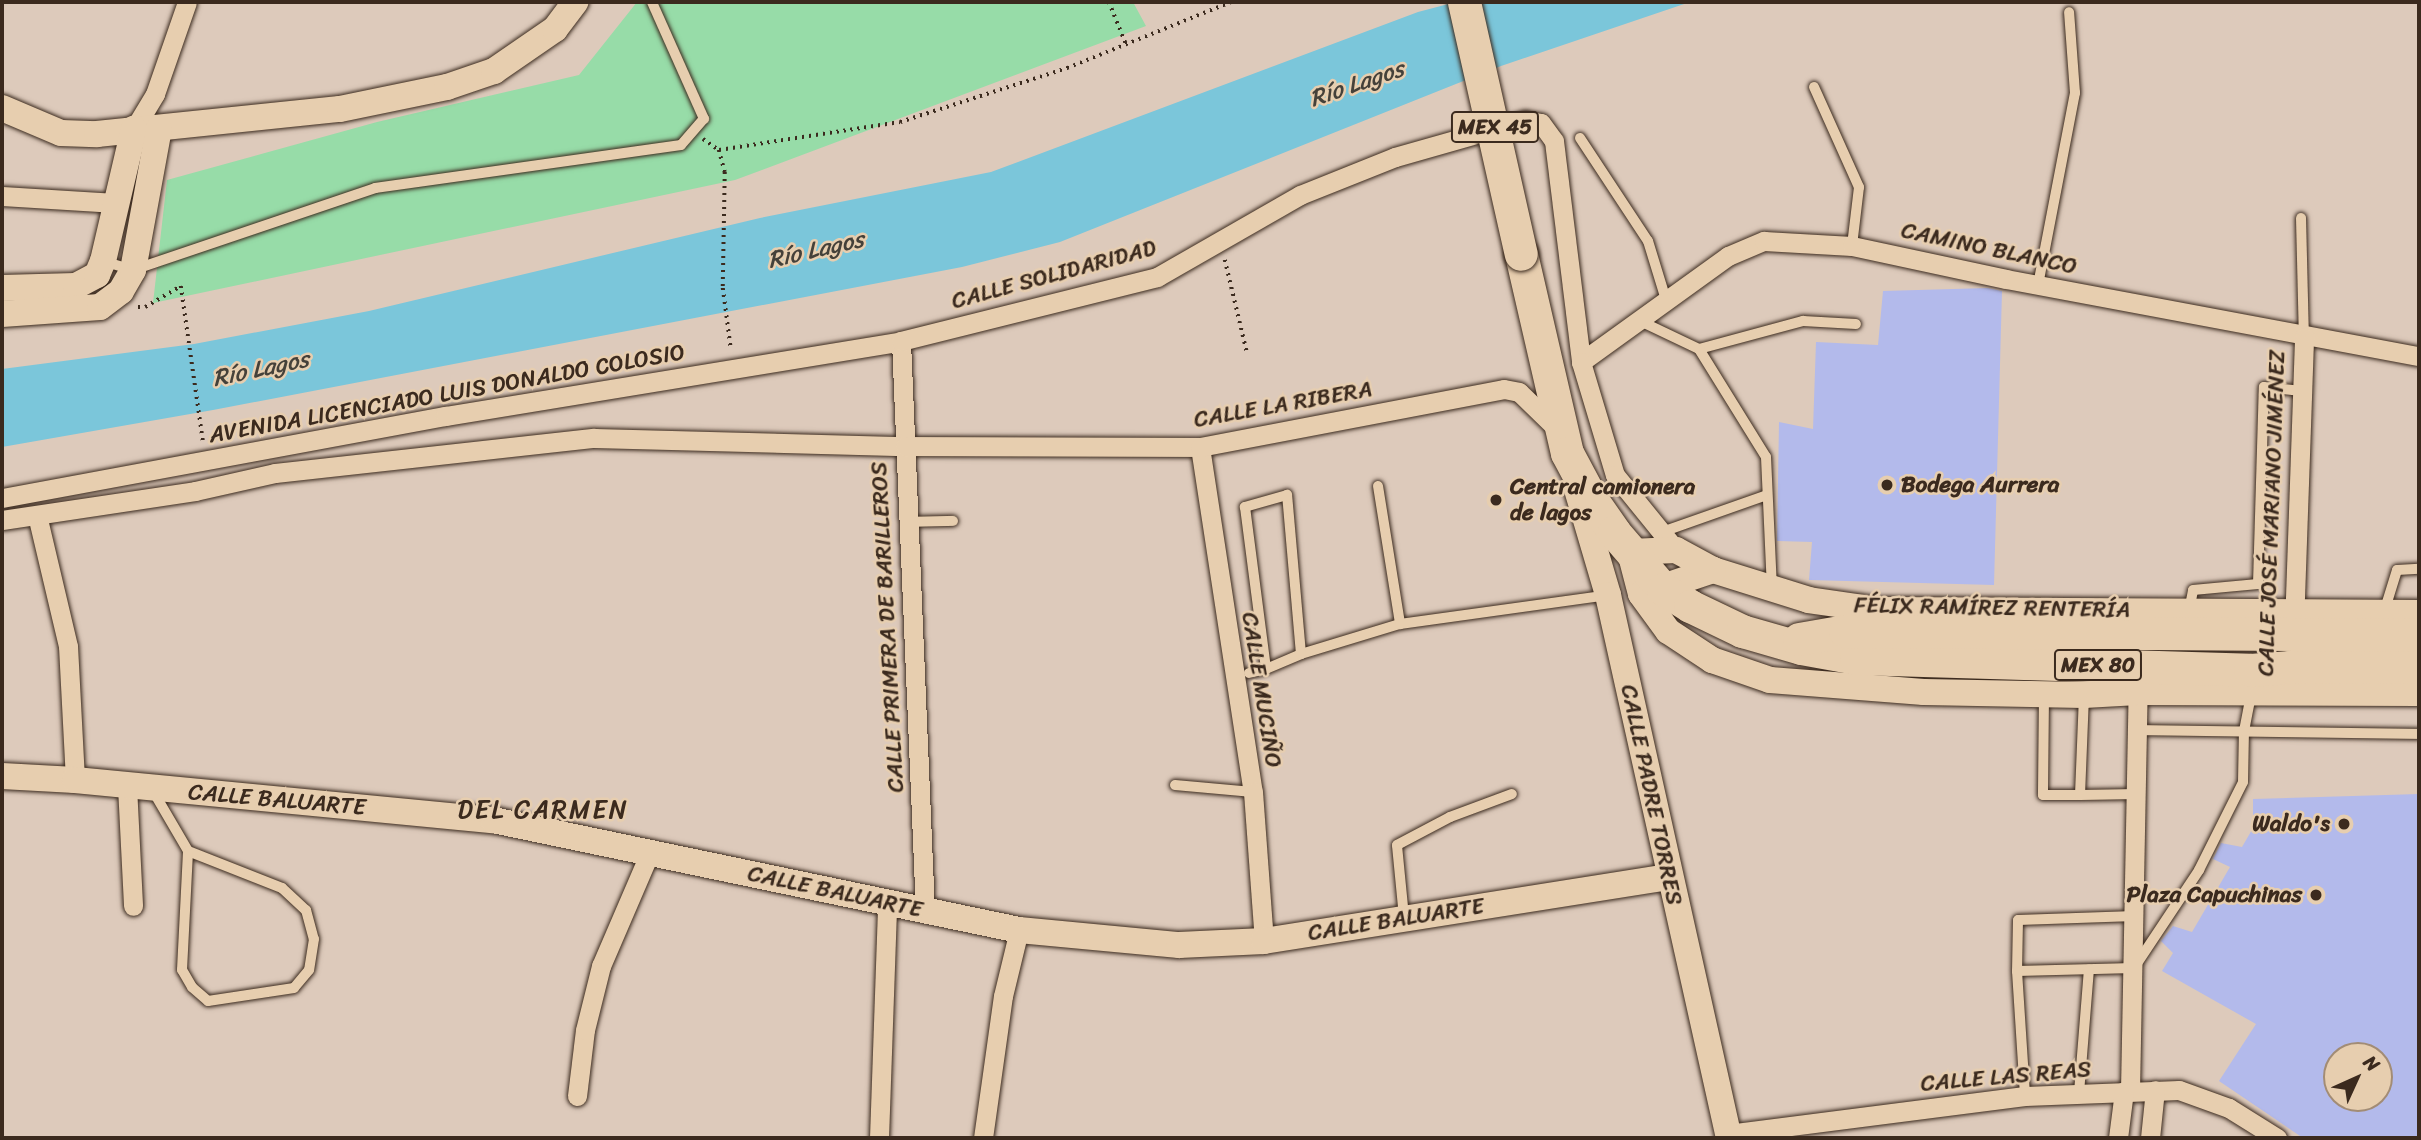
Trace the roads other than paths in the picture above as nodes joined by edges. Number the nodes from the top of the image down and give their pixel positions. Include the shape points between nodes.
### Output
1 (187, 2) edge
2 (575, 2) edge
3 (652, 2) edge
4 (1464, 2) edge
5 (2069, 12) dead end
6 (1814, 87) dead end
7 (2, 108) edge
8 (146, 128) junction
9 (1580, 138) dead end
10 (2, 196) edge
11 (116, 203) junction
12 (2301, 218) dead end
13 (1852, 246) junction
14 (103, 261) junction
15 (133, 270) junction
16 (2038, 285) junction
17 (2, 288) edge
18 (1666, 300) junction
19 (2, 314) edge
20 (1638, 320) junction
21 (1856, 324) dead end
22 (2304, 337) junction
23 (901, 341) junction
24 (1699, 349) junction
25 (2419, 356) edge
26 (1581, 362) junction
27 (2302, 391) junction
28 (1566, 445) junction
29 (905, 446) junction
30 (1200, 447) junction
31 (1378, 486) dead end
32 (1767, 495) junction
33 (2, 498) edge
34 (37, 516) junction
35 (2, 520) edge
36 (953, 521) dead end
37 (908, 522) junction
38 (1669, 541) junction
39 (1630, 552) junction
40 (2419, 569) edge
41 (1713, 570) junction
42 (1772, 588) junction
43 (1652, 591) junction
44 (1608, 595) junction
45 (2023, 610) junction
46 (2189, 612) junction
47 (2384, 612) junction
48 (2419, 613) edge
49 (1400, 624) junction
50 (1985, 634) junction
51 (2419, 635) edge
52 (1779, 642) junction
53 (2292, 652) junction
54 (2254, 653) junction
55 (1301, 654) junction
56 (2419, 666) edge
57 (1266, 669) junction
58 (1249, 673) dead end
59 (2138, 692) junction
60 (2419, 693) edge
61 (2044, 695) junction
62 (2084, 695) junction
63 (2138, 730) junction
64 (2244, 731) junction
65 (2419, 734) edge
66 (2, 776) edge
67 (75, 780) junction
68 (1175, 785) dead end
69 (139, 787) junction
70 (1252, 792) junction
71 (1512, 794) dead end
72 (2137, 794) junction
73 (2080, 795) junction
74 (188, 851) junction
75 (650, 852) junction
76 (1669, 877) junction
77 (887, 904) junction
78 (133, 906) dead end
79 (925, 911) junction
80 (2136, 916) junction
81 (1404, 919) junction
82 (1019, 930) junction
83 (1264, 941) junction
84 (2134, 968) junction
85 (2089, 969) junction
86 (2017, 971) junction
87 (2155, 1090) junction
88 (2127, 1091) junction
89 (2079, 1093) junction
90 (577, 1096) dead end
91 (2025, 1096) junction
92 (1729, 1136) edge
93 (879, 1138) edge
94 (983, 1138) edge
95 (2118, 1138) edge
96 (2150, 1138) edge
97 (2277, 1138) edge

1 - 8 street
2 - 8 street via 555,29 494,71 447,87 340,109
3 - 15 lane via 704,120 681,145 375,188
4 - 28 highway, MEX 45, bridge
5 - 16 lane via 2075,93
6 - 13 lane via 1859,187
7 - 8 street via 61,133
8 - 11 street
8 - 15 street
9 - 18 lane via 1648,241
10 - 11 street
11 - 14 street
12 - 22 lane
13 - 16 street, CAMINO BLANCO
13 - 18 street, CAMINO BLANCO via 1764,241 1728,256
14 - 15 lane
14 - 17 street via 97,275 76,286
15 - 19 street via 121,291 100,307
16 - 22 street, CAMINO BLANCO
18 - 20 street, CAMINO BLANCO
20 - 24 lane
20 - 26 street, CAMINO BLANCO
21 - 24 lane via 1803,321
22 - 25 street, CAMINO BLANCO
22 - 27 street, CALLE JOSÉ MARIANO JIMÉNEZ
23 - 26 street, CALLE SOLIDARIDAD via 1157,277 1300,195 1371,167 1525,120 1541,123 1553,141
23 - 29 street, CALLE PRIMERA DE BARILLEROS
23 - 33 street, AVENIDA LICENCIADO LUIS DONALDO COLOSIO via 445,416
24 - 32 lane via 1766,457
26 - 38 street via 1615,475
27 - 46 lane via 2264,387 2258,584 2193,590
27 - 53 street, CALLE JOSÉ MARIANO JIMÉNEZ
28 - 30 street, CALLE LA RIBERA via 1534,404 1519,392 1504,390
28 - 39 highway, MEX 45 via 1592,500
28 - 44 street, CALLE PADRE TORRES
29 - 30 street, CALLE LA RIBERA
29 - 34 street via 594,438 275,473
29 - 37 street, CALLE PRIMERA DE BARILLEROS
30 - 70 street, CALLE MUCIÑO
31 - 49 lane
32 - 38 lane
32 - 42 lane
34 - 35 street
34 - 67 street via 68,646
36 - 37 lane
37 - 79 street, CALLE PRIMERA DE BARILLEROS
38 - 39 street
38 - 41 street, FÉLIX RAMÍREZ RENTERÍA
39 - 43 highway, MEX 80
40 - 47 lane via 2397,570
41 - 42 street, FÉLIX RAMÍREZ RENTERÍA
41 - 43 street
42 - 45 street, FÉLIX RAMÍREZ RENTERÍA via 1808,600 1878,610
43 - 44 street
43 - 52 highway, MEX 80 via 1742,631
43 - 61 street, FÉLIX RAMÍREZ RENTERÍA via 1668,631 1712,660 1770,680 1924,692
44 - 49 lane
44 - 76 street, CALLE PADRE TORRES
45 - 46 street, FÉLIX RAMÍREZ RENTERÍA
45 - 50 highway
46 - 54 street, FÉLIX RAMÍREZ RENTERÍA
47 - 48 street, FÉLIX RAMÍREZ RENTERÍA
47 - 53 street, FÉLIX RAMÍREZ RENTERÍA
49 - 55 lane
50 - 52 highway, MEX 80 via 1845,631
50 - 54 highway, MEX 80
51 - 53 highway, MEX 80
52 - 54 highway, MEX 80 via 1856,658
53 - 54 highway, MEX 80
53 - 54 street, FÉLIX RAMÍREZ RENTERÍA
53 - 56 highway, MEX 80
53 - 60 street, FÉLIX RAMÍREZ RENTERÍA
54 - 59 street, FÉLIX RAMÍREZ RENTERÍA
54 - 64 lane
55 - 57 lane
55 - 57 lane via 1287,495 1245,507
57 - 58 lane
59 - 62 street, FÉLIX RAMÍREZ RENTERÍA
59 - 63 street
61 - 62 street, FÉLIX RAMÍREZ RENTERÍA
61 - 73 lane via 2043,796
62 - 73 lane
63 - 64 lane
63 - 72 street
64 - 65 lane
64 - 84 lane via 2242,782 2199,870
66 - 67 street, CALLE BALUARTE
67 - 69 street, CALLE BALUARTE
68 - 70 lane
69 - 74 lane
69 - 75 street, CALLE BALUARTE via 493,820
69 - 78 street
70 - 83 street, CALLE MUCIÑO
71 - 81 lane via 1450,817 1397,845
72 - 73 lane
72 - 80 street
74 - 74 lane via 282,888 306,909 314,939 309,970 294,988 208,1001 192,987 182,970
75 - 77 street, CALLE BALUARTE
75 - 90 street via 601,966 585,1030
76 - 81 street, CALLE BALUARTE
76 - 92 street, CALLE PADRE TORRES
77 - 79 street, CALLE BALUARTE
77 - 93 street
79 - 82 street, CALLE BALUARTE
80 - 84 street
80 - 86 lane via 2018,920
81 - 83 street, CALLE BALUARTE
82 - 83 street, CALLE BALUARTE via 1179,945
82 - 94 street via 1003,996
84 - 85 lane
84 - 88 street
85 - 86 lane
85 - 89 lane
86 - 91 lane
87 - 88 street, CALLE LAS REAS
87 - 96 street
87 - 97 street, CALLE LAS REAS via 2179,1090 2229,1108
88 - 89 street, CALLE LAS REAS
88 - 95 street
89 - 91 street, CALLE LAS REAS
91 - 92 street, CALLE LAS REAS

